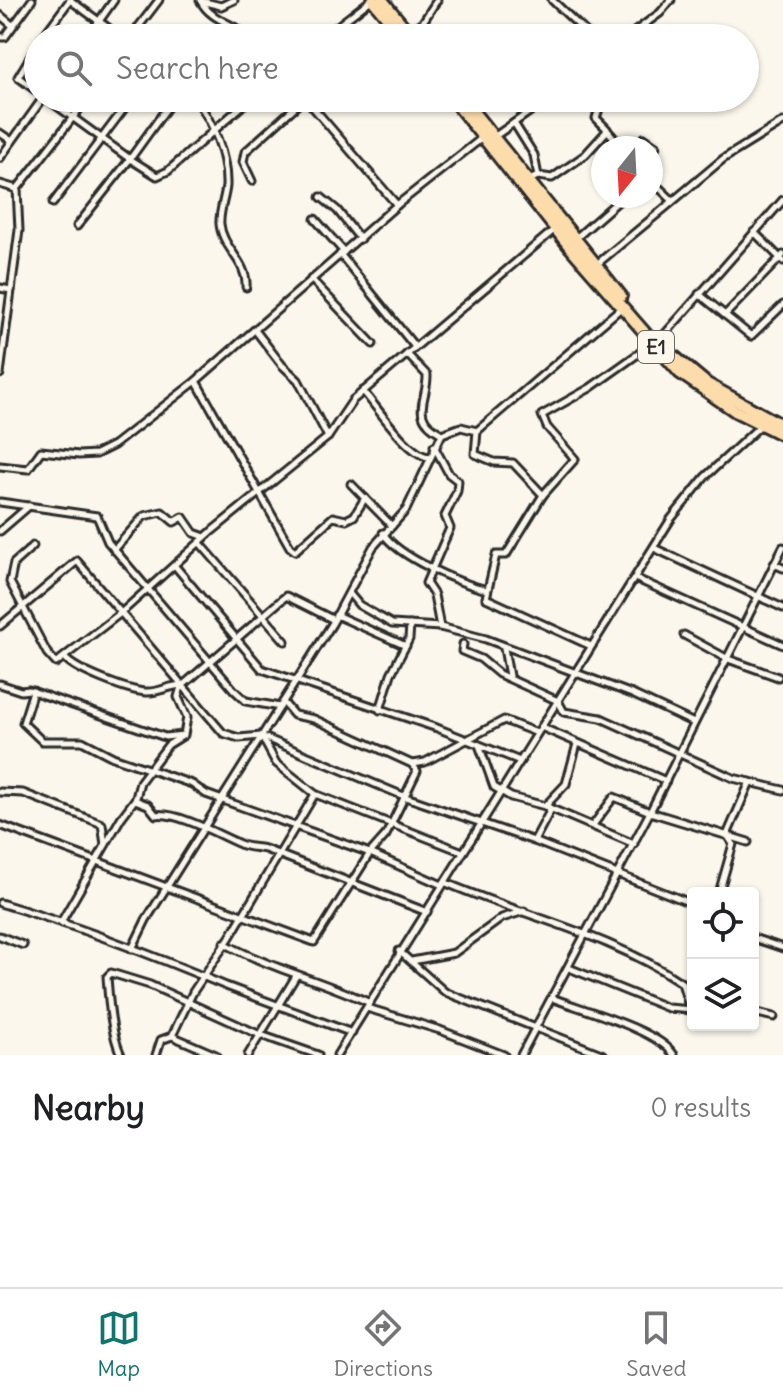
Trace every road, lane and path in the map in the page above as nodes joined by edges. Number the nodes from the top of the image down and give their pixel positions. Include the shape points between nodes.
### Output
1 (32, 0) edge
2 (70, 0) edge
3 (114, 0) edge
4 (159, 0) edge
5 (201, 0) edge
6 (234, 0) edge
7 (372, 0) edge
8 (382, 0) edge
9 (437, 0) edge
10 (552, 0) edge
11 (671, 0) edge
12 (0, 15) edge
13 (100, 21) junction
14 (52, 24) edge
15 (98, 24) edge
16 (104, 24) edge
17 (141, 24) edge
18 (231, 24) edge
19 (340, 24) edge
20 (397, 24) edge
21 (400, 24) edge
22 (421, 24) edge
23 (577, 24) edge
24 (645, 24) edge
25 (12, 25) junction
26 (0, 37) edge
27 (34, 112) edge
28 (65, 112) edge
29 (76, 112) edge
30 (122, 112) edge
31 (164, 112) edge
32 (203, 112) edge
33 (235, 112) edge
34 (289, 112) edge
35 (317, 112) edge
36 (465, 112) edge
37 (471, 112) edge
38 (529, 112) edge
39 (598, 112) edge
40 (72, 117) junction
41 (783, 122) edge
42 (514, 123) junction
43 (607, 129) junction
44 (214, 130) junction
45 (0, 133) edge
46 (613, 136) edge
47 (488, 137) junction
48 (104, 139) junction
49 (12, 141) junction
50 (0, 158) edge
51 (130, 159) junction
52 (533, 179) junction
53 (252, 181) dead end
54 (0, 184) edge
55 (17, 189) junction
56 (663, 191) edge
57 (321, 197) dead end
58 (783, 200) edge
59 (673, 201) junction
60 (53, 203) dead end
61 (397, 205) junction
62 (610, 208) edge
63 (315, 219) dead end
64 (77, 226) dead end
65 (555, 229) junction
66 (754, 232) junction
67 (360, 239) junction
68 (575, 239) junction
69 (342, 253) junction
70 (782, 258) edge
71 (596, 265) junction
72 (311, 279) junction
73 (246, 287) dead end
74 (0, 288) edge
75 (11, 290) junction
76 (699, 294) junction
77 (783, 305) edge
78 (622, 307) junction
79 (725, 315) junction
80 (255, 330) junction
81 (655, 343) junction
82 (373, 344) dead end
83 (415, 347) junction
84 (407, 354) junction
85 (0, 374) edge
86 (196, 381) junction
87 (363, 391) junction
88 (761, 425) junction
89 (783, 426) edge
90 (477, 431) junction
91 (442, 434) junction
92 (783, 435) edge
93 (328, 437) junction
94 (434, 445) junction
95 (428, 457) junction
96 (0, 466) edge
97 (351, 484) dead end
98 (258, 493) junction
99 (543, 495) junction
100 (365, 498) junction
101 (0, 502) edge
102 (29, 506) junction
103 (392, 526) junction
104 (0, 531) edge
105 (383, 533) junction
106 (206, 537) junction
107 (200, 543) junction
108 (33, 546) dead end
109 (783, 547) edge
110 (654, 548) junction
111 (114, 550) junction
112 (774, 564) junction
113 (175, 566) junction
114 (783, 568) edge
115 (432, 569) junction
116 (637, 579) junction
117 (148, 589) junction
118 (487, 590) junction
119 (349, 593) junction
120 (759, 596) junction
121 (22, 607) junction
122 (783, 608) edge
123 (122, 612) junction
124 (263, 617) junction
125 (335, 618) junction
126 (410, 625) junction
127 (0, 626) edge
128 (440, 627) junction
129 (745, 627) junction
130 (684, 635) dead end
131 (236, 639) junction
132 (285, 641) dead end
133 (463, 644) dead end
134 (783, 645) edge
135 (406, 646) junction
136 (591, 646) junction
137 (504, 648) junction
138 (65, 658) junction
139 (728, 659) junction
140 (209, 662) junction
141 (574, 672) junction
142 (509, 677) junction
143 (778, 677) dead end
144 (299, 679) junction
145 (0, 684) edge
146 (184, 685) junction
147 (33, 691) junction
148 (558, 701) junction
149 (281, 705) junction
150 (380, 710) junction
151 (694, 723) junction
152 (539, 730) junction
153 (184, 735) junction
154 (261, 736) junction
155 (465, 740) junction
156 (577, 744) junction
157 (479, 745) junction
158 (681, 752) junction
159 (520, 761) junction
160 (412, 764) junction
161 (150, 770) junction
162 (666, 781) junction
163 (750, 782) junction
164 (0, 789) edge
165 (502, 790) junction
166 (783, 790) edge
167 (315, 794) junction
168 (406, 797) junction
169 (135, 800) junction
170 (224, 800) junction
171 (550, 811) junction
172 (650, 812) junction
173 (480, 823) junction
174 (0, 825) edge
175 (391, 825) junction
176 (593, 825) junction
177 (294, 826) junction
178 (206, 830) junction
179 (727, 835) junction
180 (534, 841) junction
181 (748, 842) dead end
182 (634, 844) junction
183 (105, 846) junction
184 (463, 852) junction
185 (370, 853) junction
186 (277, 855) junction
187 (97, 861) junction
188 (618, 875) junction
189 (353, 882) junction
190 (443, 883) junction
191 (167, 887) junction
192 (721, 887) edge
193 (687, 902) edge
194 (0, 903) edge
195 (525, 911) junction
196 (427, 912) junction
197 (242, 914) junction
198 (61, 922) junction
199 (0, 936) edge
200 (586, 937) junction
201 (759, 940) edge
202 (224, 943) junction
203 (23, 945) dead end
204 (783, 948) edge
205 (132, 949) junction
206 (399, 951) junction
207 (411, 961) junction
208 (569, 968) junction
209 (207, 974) junction
210 (297, 975) junction
211 (552, 998) junction
212 (687, 998) edge
213 (187, 1002) junction
214 (276, 1004) junction
215 (368, 1005) junction
216 (687, 1010) edge
217 (759, 1013) edge
218 (774, 1017) dead end
219 (535, 1030) junction
220 (352, 1033) junction
221 (258, 1034) junction
222 (172, 1036) junction
223 (121, 1055) edge
224 (156, 1055) edge
225 (216, 1055) edge
226 (248, 1055) edge
227 (318, 1055) edge
228 (337, 1055) edge
229 (504, 1055) edge
230 (521, 1055) edge
231 (604, 1055) edge
232 (674, 1055) edge

1 - 25 street
2 - 13 street
2 - 14 street
3 - 13 street
4 - 17 street
5 - 6 street via 221,6
5 - 18 street via 214,19
7 - 19 street
7 - 20 highway
8 - 21 highway
9 - 22 street
10 - 23 street
11 - 24 street
12 - 25 street
13 - 15 street
13 - 16 street
25 - 26 street
27 - 49 street
28 - 40 street
29 - 40 street
30 - 48 street
31 - 51 street
32 - 44 street
33 - 44 street
34 - 53 street via 245,152 243,162
35 - 61 street
36 - 47 highway, E1
37 - 47 highway, E1
38 - 42 street
39 - 43 street via 596,118
40 - 48 street
40 - 55 street
41 - 59 street via 723,159
42 - 47 street
42 - 52 street via 534,155
43 - 46 street
43 - 52 street via 576,163 552,178
44 - 51 street via 157,176
44 - 73 street via 226,170 220,223 244,268
45 - 49 street
47 - 52 highway, E1
47 - 61 street
47 - 65 highway, E1
48 - 51 street
48 - 60 street
49 - 50 street
51 - 64 street
52 - 68 highway, E1
54 - 55 street
55 - 75 street via 19,230
56 - 59 street
57 - 67 street
58 - 66 street
59 - 71 street
61 - 67 street
62 - 68 street
63 - 69 street
65 - 78 highway, E1
65 - 83 street
66 - 70 street
66 - 76 street
67 - 69 street
68 - 71 highway, E1
69 - 72 street
69 - 83 street
70 - 79 street
71 - 81 highway, E1
72 - 80 street
72 - 82 street
74 - 75 street
75 - 85 street
76 - 79 street
76 - 81 street
77 - 79 street via 751,336
78 - 81 highway, E1
78 - 90 street
80 - 86 street
80 - 93 street via 298,380
81 - 88 highway, E1 via 680,373
81 - 89 highway, E1 via 707,384
81 - 99 street via 542,415 575,459
83 - 84 street
84 - 87 street
84 - 91 street via 427,375 422,411 428,425
86 - 96 street via 102,452 41,451 28,469
86 - 98 street
87 - 93 street
87 - 95 street via 401,436
88 - 92 highway, E1
88 - 110 street via 695,488
90 - 91 street via 461,427
90 - 99 street via 475,454 513,463
91 - 94 street
93 - 98 street
94 - 95 street
94 - 115 street via 458,488 445,516 450,528
95 - 103 street via 412,498
97 - 100 street
98 - 100 street via 295,551 333,517 354,516
98 - 106 street
99 - 118 street via 506,555 496,555
100 - 103 street
101 - 102 street
102 - 104 street
102 - 111 street via 93,513
103 - 105 street
105 - 115 street via 389,544
105 - 119 street
106 - 107 street
106 - 111 street via 194,533 183,517 174,522 162,512 144,516
107 - 113 street
107 - 124 street
108 - 121 street via 10,572
109 - 112 street
110 - 116 street
110 - 120 street
111 - 117 street
112 - 114 street
112 - 120 street
113 - 117 street
113 - 131 street
115 - 118 street
115 - 128 street via 426,585 434,595
116 - 129 street
116 - 136 street
117 - 123 street
117 - 140 street
118 - 136 street via 486,598 501,607
119 - 125 street
119 - 126 street via 388,623
120 - 122 street
120 - 129 street
121 - 123 street via 77,561
121 - 127 street
121 - 138 street via 47,653 56,663
123 - 138 street
123 - 146 street
124 - 125 street via 286,596
124 - 131 street
124 - 132 street
125 - 135 street
125 - 144 street
126 - 128 street
126 - 135 street
128 - 137 street
129 - 134 street
129 - 139 street
130 - 139 street
131 - 140 street
131 - 144 street via 262,669
133 - 142 street via 462,651
135 - 150 street
136 - 141 street
137 - 141 street
137 - 142 street
138 - 146 street via 94,676 149,693
139 - 143 street
139 - 151 street
140 - 146 street
140 - 149 street via 243,699
141 - 148 street
141 - 151 street
142 - 148 street
144 - 149 street
144 - 150 street
145 - 147 street
146 - 153 street via 178,697 187,717
146 - 154 street via 223,733
147 - 153 street via 165,737
147 - 161 street via 23,723 42,741 82,741
148 - 152 street
148 - 158 street via 564,712 601,718
149 - 154 street
149 - 160 street
150 - 155 street
151 - 158 street
152 - 155 street via 504,720
152 - 156 street
152 - 159 street
153 - 161 street via 168,745
154 - 167 street via 276,763
154 - 168 street
154 - 170 street
155 - 157 street
155 - 160 street
156 - 162 street
156 - 171 street via 566,784 547,804
157 - 159 street
157 - 165 street via 494,787
158 - 162 street
158 - 163 street
159 - 165 street
160 - 168 street via 416,775
161 - 169 street
161 - 170 street
162 - 172 street
163 - 166 street
163 - 179 street
164 - 183 street via 102,824
165 - 171 street
165 - 173 street
167 - 175 street
167 - 177 street
168 - 173 street
168 - 175 street
169 - 178 street via 156,815
169 - 183 street
170 - 177 street
170 - 178 street
171 - 176 street
171 - 180 street
172 - 176 street via 614,797
172 - 179 street
172 - 182 street
173 - 180 street
173 - 184 street
174 - 187 street
175 - 184 street
175 - 185 street
176 - 182 street
177 - 185 street
177 - 186 street
178 - 186 street
178 - 191 street
179 - 181 street
179 - 192 street via 733,844
180 - 188 street
182 - 188 street
183 - 187 street
184 - 190 street
185 - 189 street
185 - 190 street
186 - 189 street
186 - 197 street
187 - 191 street
187 - 198 street
188 - 193 street
188 - 200 street
189 - 196 street
189 - 197 street via 314,942
190 - 195 street
190 - 196 street
191 - 197 street
191 - 205 street
194 - 198 street
195 - 200 street
195 - 207 street via 502,918 454,953
196 - 206 street
197 - 202 street
198 - 205 street
199 - 203 street
200 - 208 street
200 - 212 street via 682,983
201 - 204 street
202 - 209 street
202 - 210 street
205 - 209 street
206 - 207 street
206 - 215 street
207 - 219 street via 445,992
208 - 211 street
208 - 216 street via 668,1008
209 - 213 street
209 - 214 street
210 - 214 street
210 - 215 street via 326,982
211 - 219 street
211 - 232 street via 641,1031 664,1042
213 - 221 street
213 - 222 street
213 - 223 street via 111,973 109,1005
214 - 220 street
214 - 221 street
215 - 220 street
215 - 229 street
217 - 218 street
219 - 230 street
219 - 231 street
220 - 228 street
221 - 226 street
221 - 227 street
222 - 224 street via 161,1040
222 - 225 street

